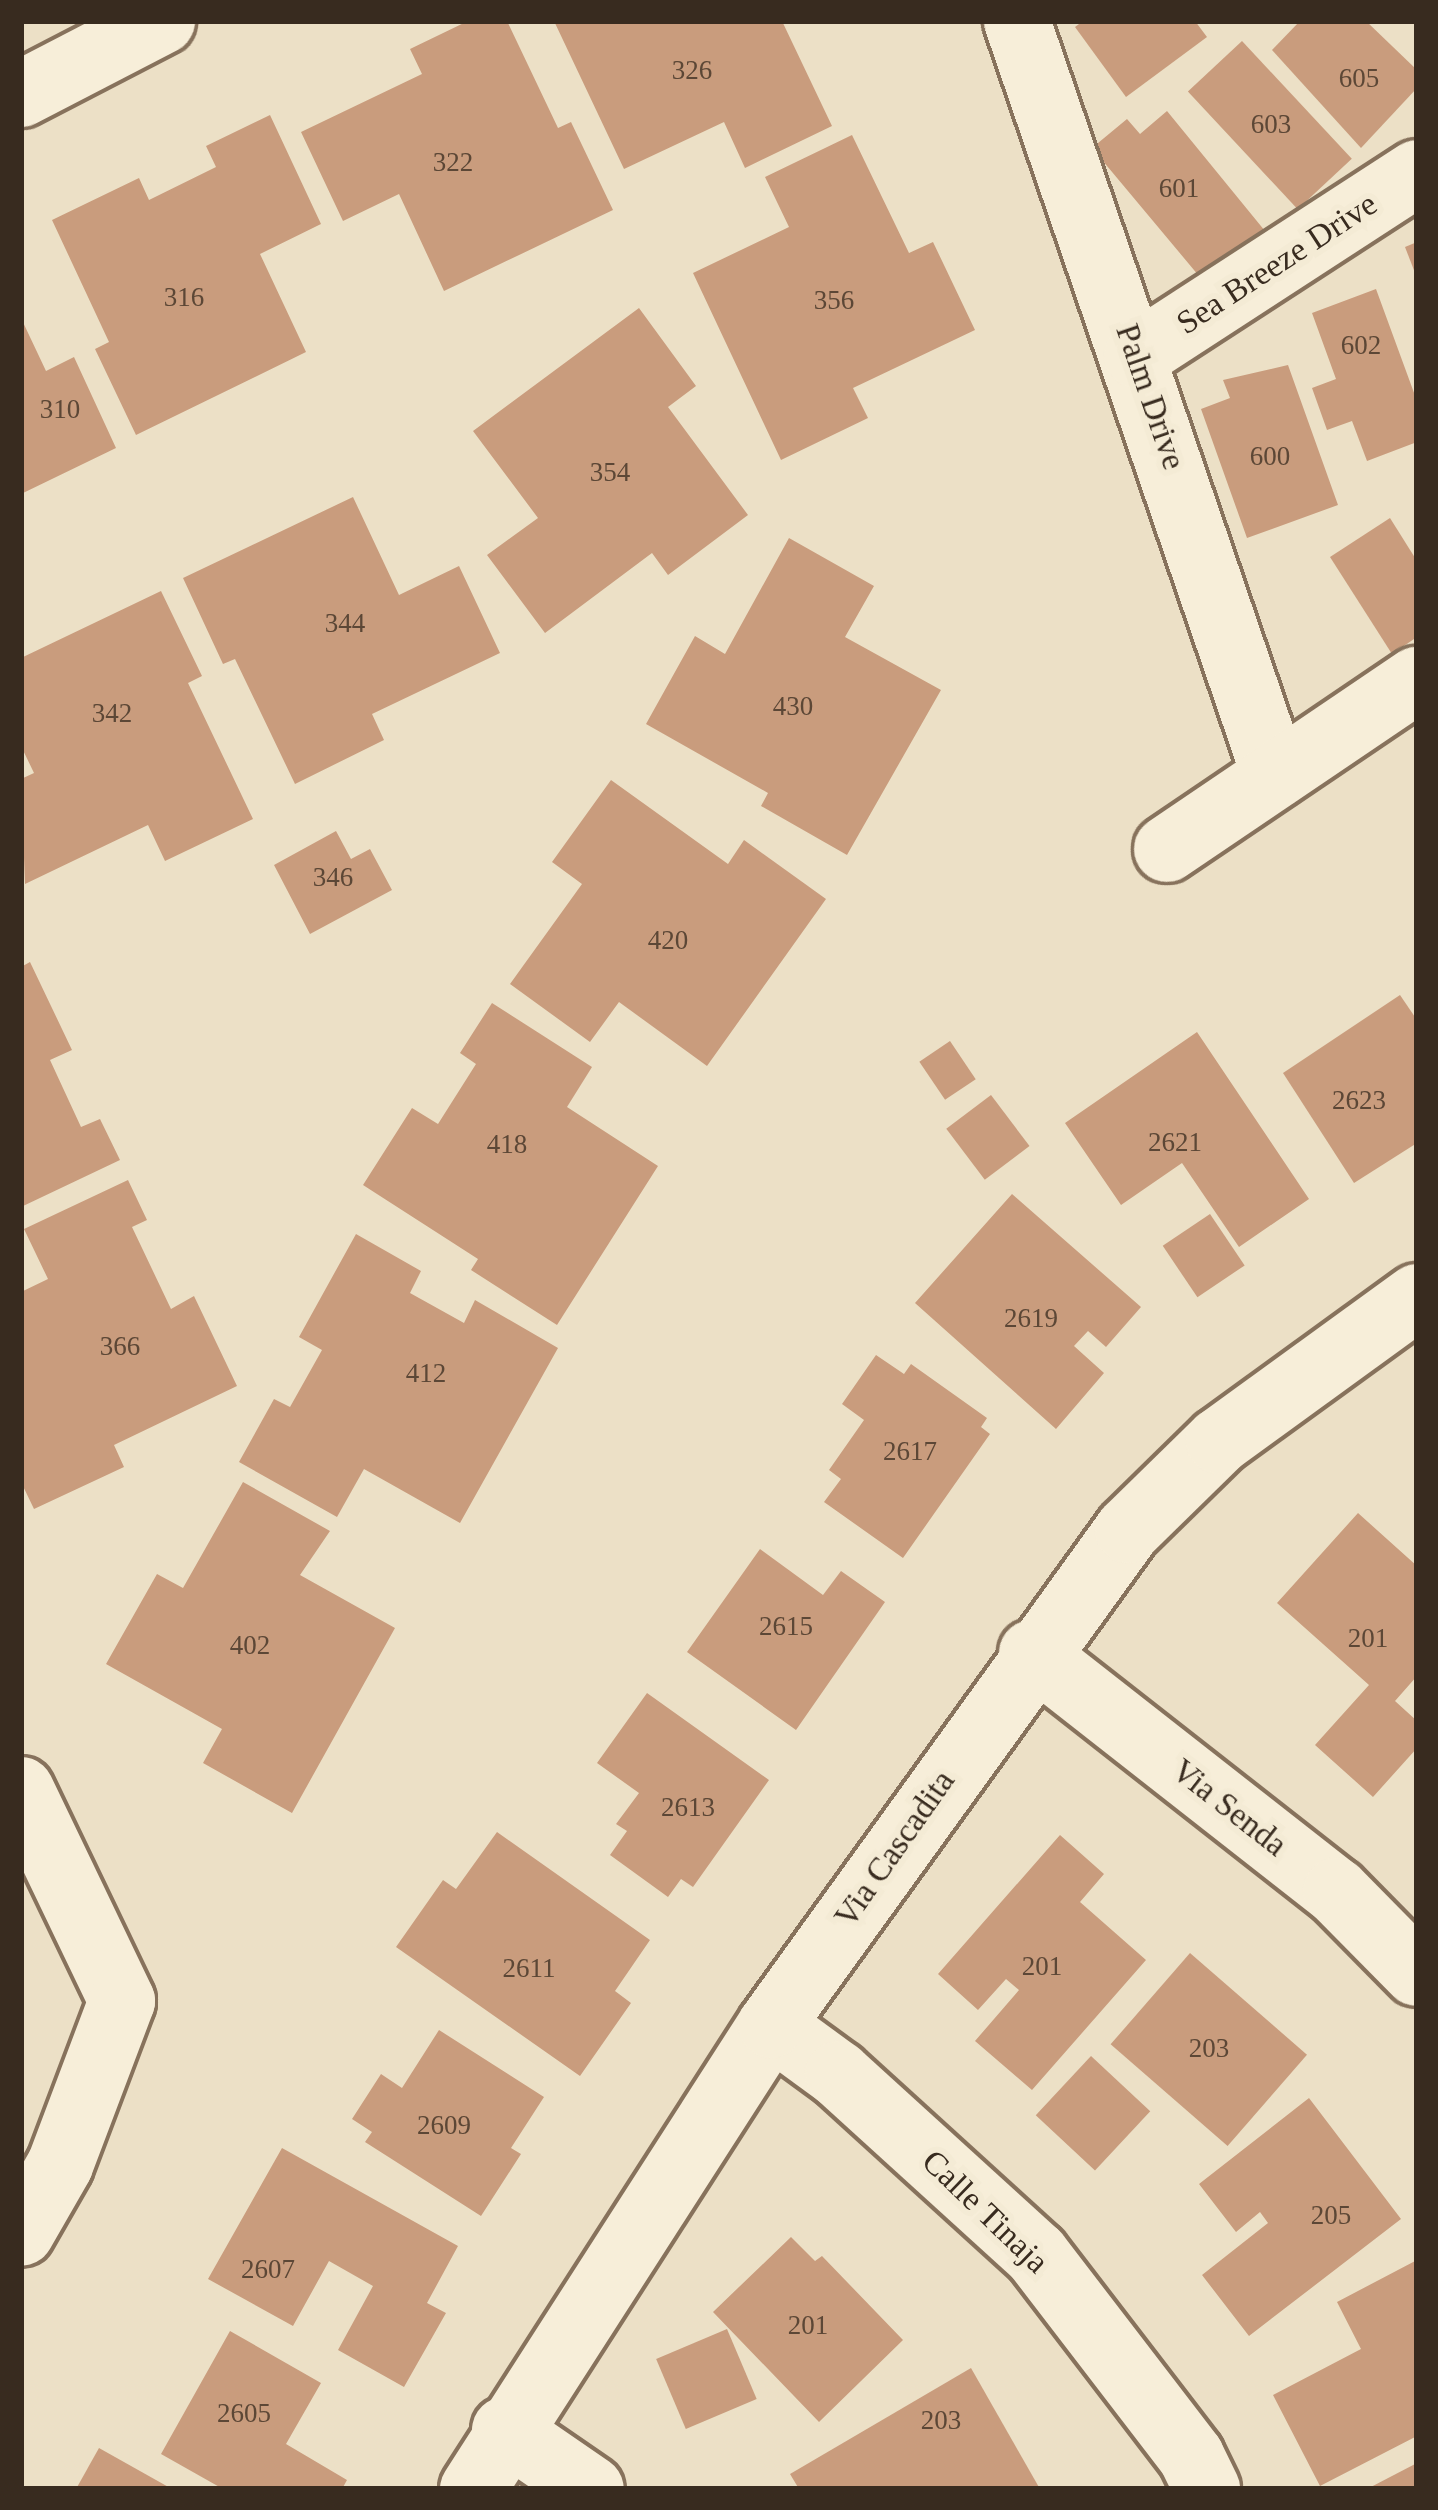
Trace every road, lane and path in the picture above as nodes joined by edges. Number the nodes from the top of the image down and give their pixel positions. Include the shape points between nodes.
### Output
1 (162, 21) edge
2 (1017, 21) edge
3 (21, 94) edge
4 (1417, 172) edge
5 (1137, 355) junction
6 (1417, 680) edge
7 (1275, 775) junction
8 (1167, 849) dead end
9 (1417, 1297) edge
10 (1032, 1653) junction
11 (21, 1790) edge
12 (1417, 1972) edge
13 (771, 2025) junction
14 (21, 2233) edge
15 (505, 2430) junction
16 (472, 2489) edge
17 (591, 2489) edge
18 (1207, 2489) edge

1 - 3 street
2 - 5 street, Palm Drive
4 - 5 street, Sea Breeze Drive
5 - 7 street, Palm Drive
6 - 7 street
7 - 8 street
9 - 10 street, Via Cascadita via 1219,1441 1128,1530
10 - 12 street, Via Senda via 1336,1891
10 - 13 street, Via Cascadita
11 - 14 street via 122,2001 60,2165
13 - 15 street, Via Cascadita
13 - 18 street, Calle Tinaja via 838,2074 1036,2254 1191,2456
15 - 16 street, Via Cascadita
15 - 17 street

